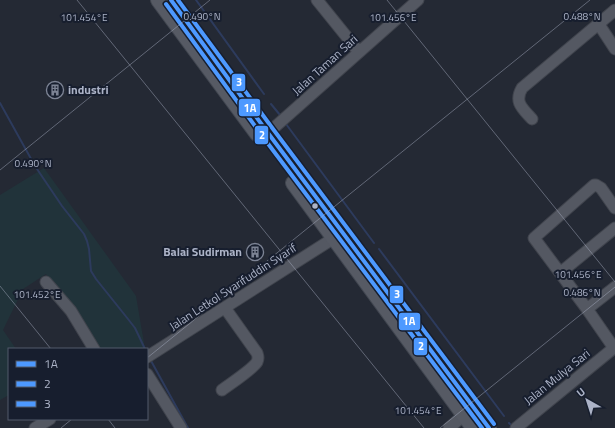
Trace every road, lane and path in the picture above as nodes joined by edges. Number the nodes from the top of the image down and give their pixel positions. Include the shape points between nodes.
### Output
1 (158, 0) edge
2 (171, 0) edge
3 (317, 0) edge
4 (414, 1) edge
5 (615, 10) edge
6 (598, 23) junction
7 (615, 49) edge
8 (359, 52) junction
9 (532, 119) dead end
10 (268, 133) junction
11 (615, 208) edge
12 (615, 228) edge
13 (334, 238) junction
14 (560, 273) junction
15 (46, 282) dead end
16 (615, 287) edge
17 (225, 308) junction
18 (587, 309) junction
19 (93, 348) edge
20 (614, 348) edge
21 (150, 355) edge
22 (148, 376) edge
23 (222, 390) dead end
24 (464, 416) junction
25 (48, 420) edge
26 (36, 428) edge
27 (180, 428) edge
28 (449, 428) edge
29 (473, 428) edge
30 (489, 428) edge
31 (516, 428) edge

1 - 13 main road
2 - 10 main road
3 - 8 street
4 - 8 street, Jalan Taman Sari
5 - 6 street
6 - 7 street
6 - 9 street via 522,88 518,100
8 - 10 street, Jalan Taman Sari
10 - 30 main road
11 - 14 street via 601,188 594,185 534,238
12 - 14 street
13 - 17 street, Jalan Letkol Syarifuddin Syarif
13 - 24 main road
14 - 18 street
15 - 19 street via 71,310
16 - 18 street
17 - 21 street, Jalan Letkol Syarifuddin Syarif
17 - 23 street via 257,353 258,359 255,365
18 - 20 street
20 - 31 street, Jalan Mulya Sari
22 - 27 street
24 - 28 street
24 - 29 main road
25 - 26 street

